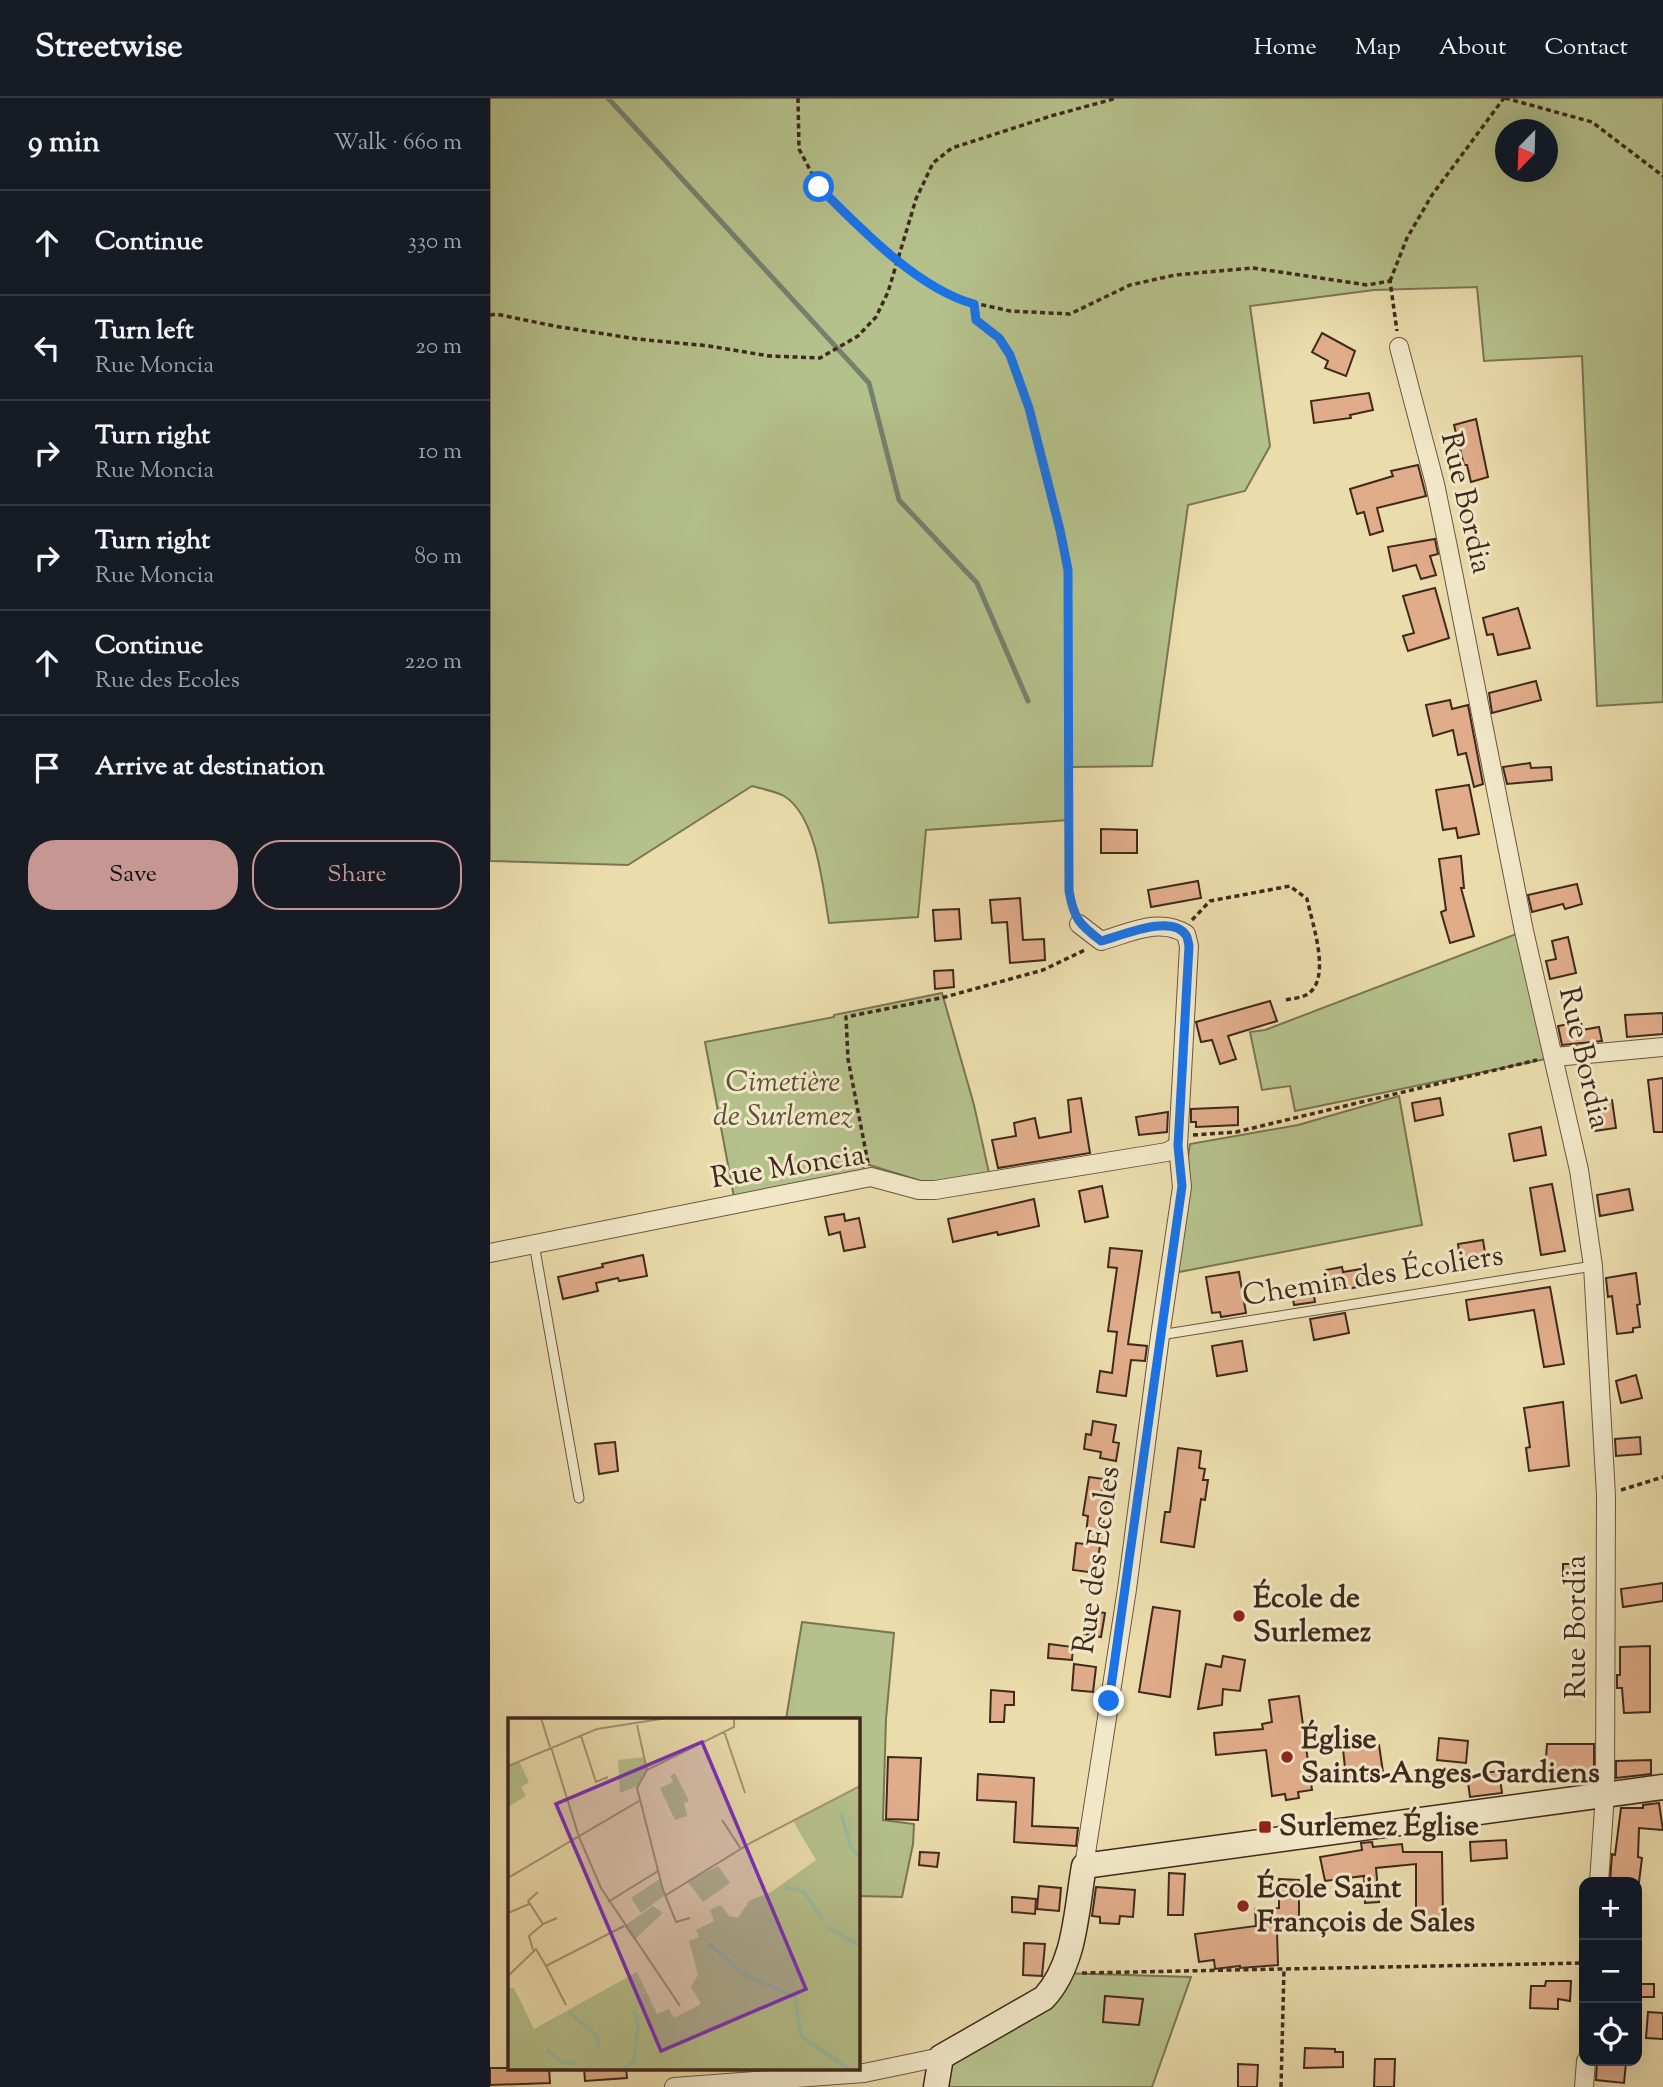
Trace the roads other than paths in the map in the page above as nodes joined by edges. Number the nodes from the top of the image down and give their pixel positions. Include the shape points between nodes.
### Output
1 (1399, 347) road end
2 (1079, 924) road end
3 (1663, 1047) edge
4 (1555, 1058) junction
5 (1178, 1144) junction
6 (534, 1244) junction
7 (490, 1253) edge
8 (1593, 1266) junction
9 (1160, 1335) junction
10 (579, 1498) dead end
11 (1663, 1787) edge
12 (1605, 1794) junction
13 (1084, 1866) junction
14 (1599, 1877) edge
15 (941, 2057) junction
16 (1586, 2066) edge
17 (674, 2087) edge
18 (936, 2087) edge
19 (1584, 2087) edge

1 - 4 street, Rue Bordia via 1437,497 1524,931
2 - 5 street via 1101,941 1162,925 1186,934
3 - 4 street
4 - 8 street, Rue Bordia
5 - 6 street, Rue Moncia via 1167,1152 958,1188 919,1190 871,1177
5 - 9 street, Rue des Ecoles via 1182,1186
6 - 7 street, Rue Moncia
6 - 10 lane
8 - 9 lane, Chemin des Écoliers
8 - 12 street, Rue Bordia via 1606,1495
9 - 13 street, Rue des Ecoles
11 - 12 street
12 - 13 street
12 - 14 street, Rue Bordia
13 - 15 street, Rue des Ecoles via 1067,1961 1057,1984 1044,1998
15 - 17 street via 864,2073
15 - 18 street
16 - 19 street

